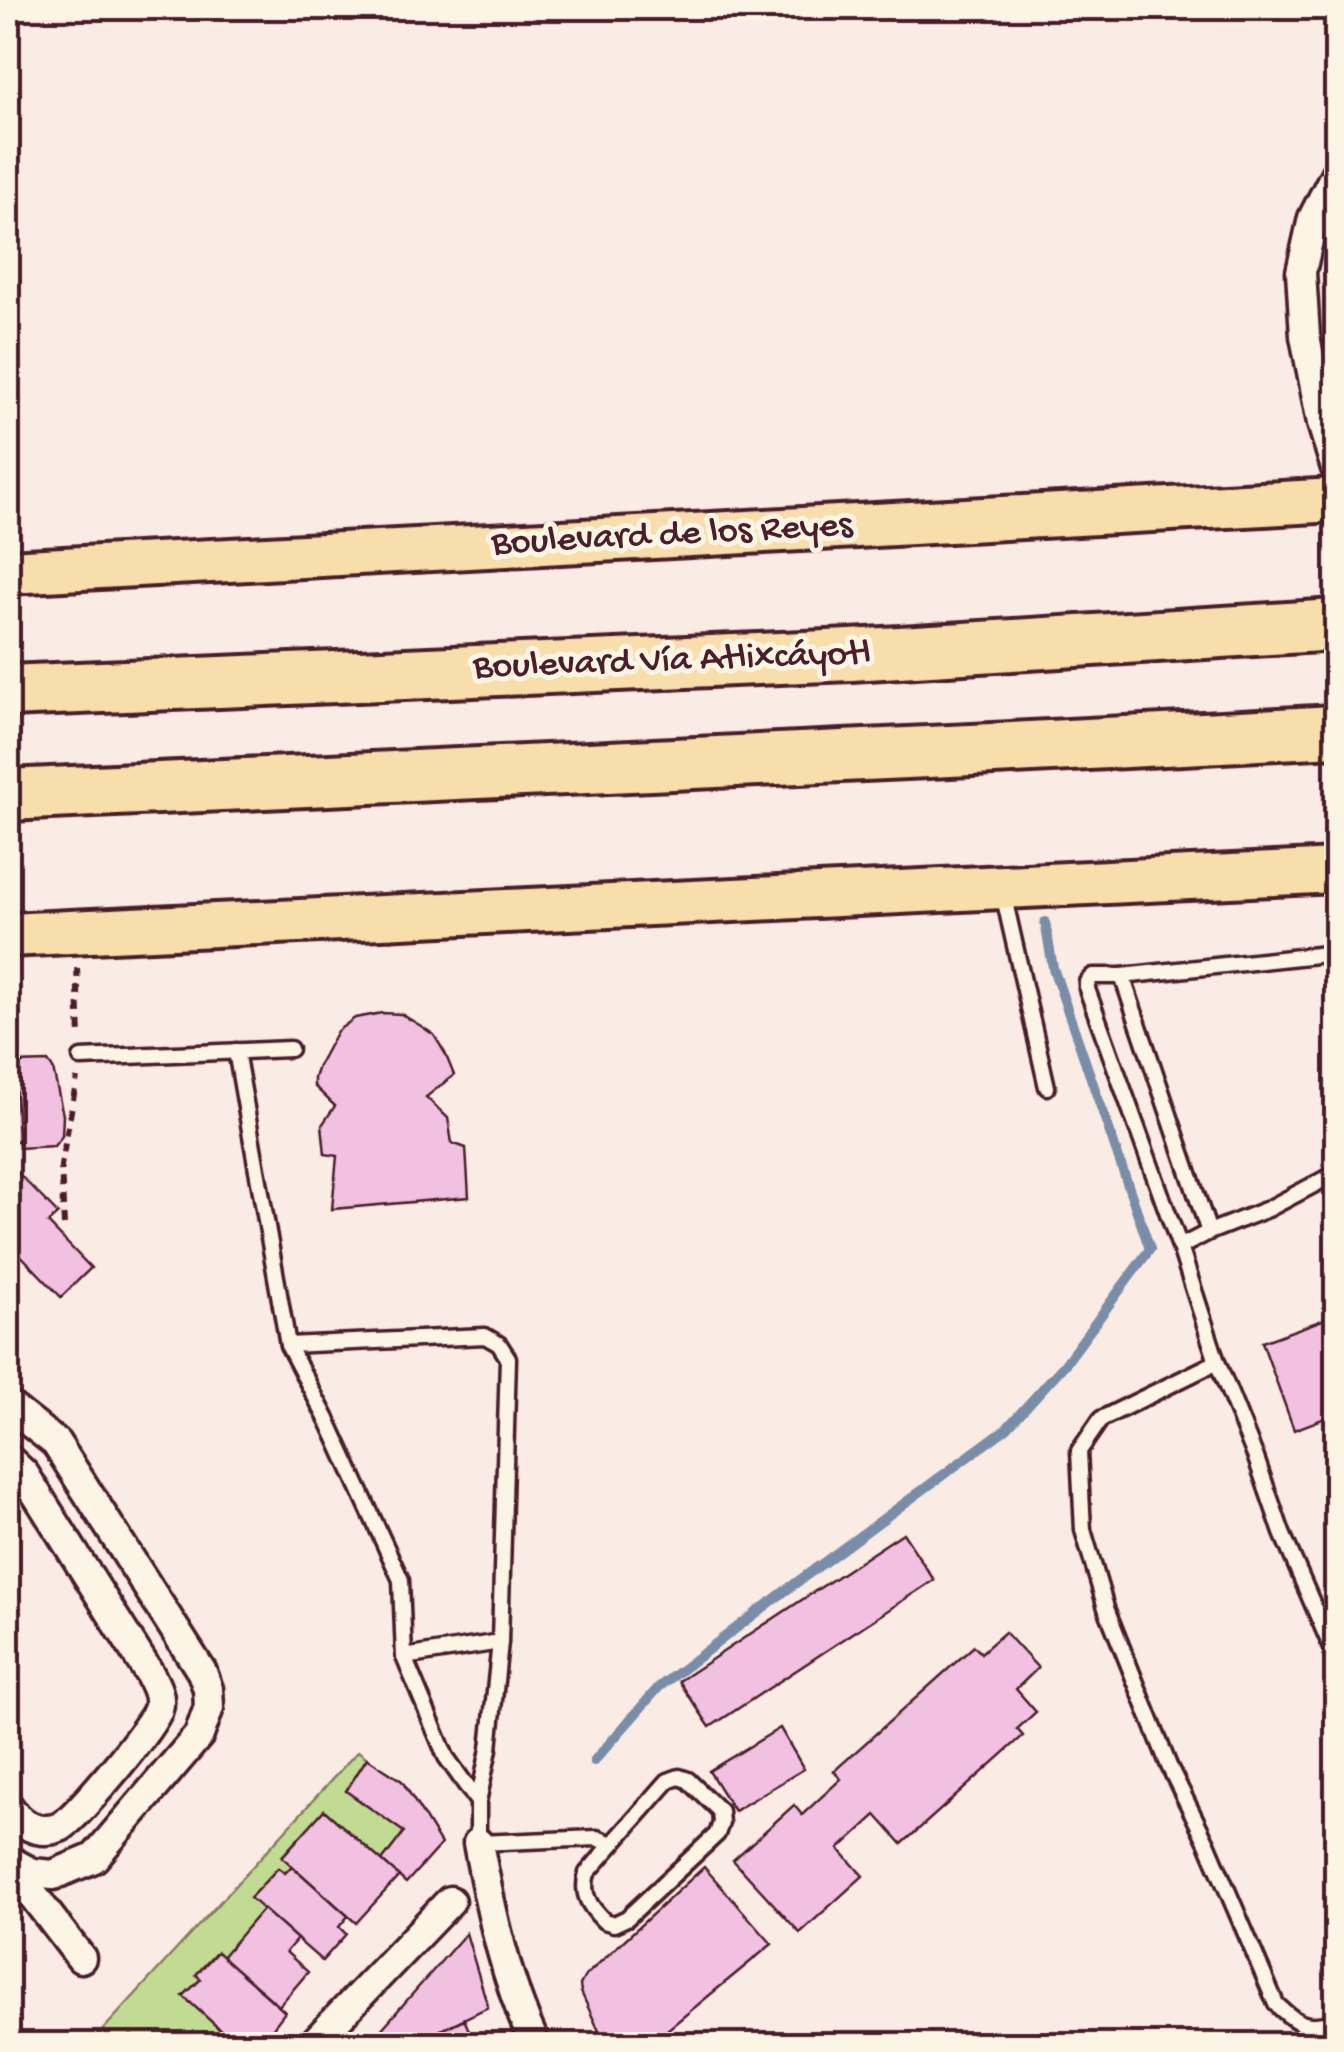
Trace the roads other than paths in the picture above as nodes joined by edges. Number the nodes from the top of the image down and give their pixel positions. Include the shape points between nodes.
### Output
1 (1336, 173) edge
2 (1336, 468) edge
3 (1336, 500) edge
4 (8, 572) edge
5 (1336, 625) edge
6 (8, 691) edge
7 (1336, 730) edge
8 (8, 795) edge
9 (1336, 871) edge
10 (1002, 887) junction
11 (8, 935) edge
12 (1336, 952) edge
13 (1122, 976) junction
14 (290, 1049) dead end
15 (236, 1051) junction
16 (81, 1058) road end
17 (1048, 1087) dead end
18 (1336, 1173) edge
19 (1209, 1232) junction
20 (1180, 1247) junction
21 (288, 1346) junction
22 (1217, 1362) junction
23 (8, 1405) edge
24 (56, 1443) junction
25 (16, 1466) edge
26 (500, 1642) junction
27 (404, 1657) junction
28 (1336, 1658) edge
29 (478, 1802) junction
30 (8, 1806) edge
31 (478, 1843) junction
32 (612, 1844) junction
33 (20, 1866) edge
34 (450, 1901) dead end
35 (81, 1958) dead end
36 (1336, 2021) edge
37 (329, 2037) edge
38 (536, 2044) edge

1 - 2 street via 1313,218 1301,272 1305,336
3 - 4 main road, Boulevard de los Reyes
5 - 6 highway, Boulevard Vía Atlixcáyotl via 851,655
7 - 8 highway
9 - 10 main road
10 - 11 main road
10 - 17 lane
12 - 13 lane
13 - 19 lane
13 - 20 lane via 1093,976 1087,990
14 - 15 lane
15 - 16 lane
15 - 21 lane
18 - 19 lane
19 - 20 lane
20 - 22 lane
21 - 26 lane via 484,1336 499,1344 508,1358
21 - 27 lane via 401,1580
22 - 28 lane
22 - 36 lane via 1100,1419 1079,1451 1083,1530 1106,1608 1169,1766 1276,2004 1314,2028
23 - 24 street
24 - 25 street
24 - 33 street via 202,1672 209,1707 199,1735 94,1858 53,1875
25 - 30 street via 148,1673 160,1704 148,1728 66,1824 36,1829
26 - 27 lane
26 - 29 lane
27 - 29 lane via 446,1757
29 - 31 lane
31 - 32 lane via 597,1838
31 - 38 street via 492,1916
32 - 32 lane via 583,1886 596,1914 614,1924 717,1834 720,1811 688,1780 668,1780
33 - 35 street
34 - 37 street

